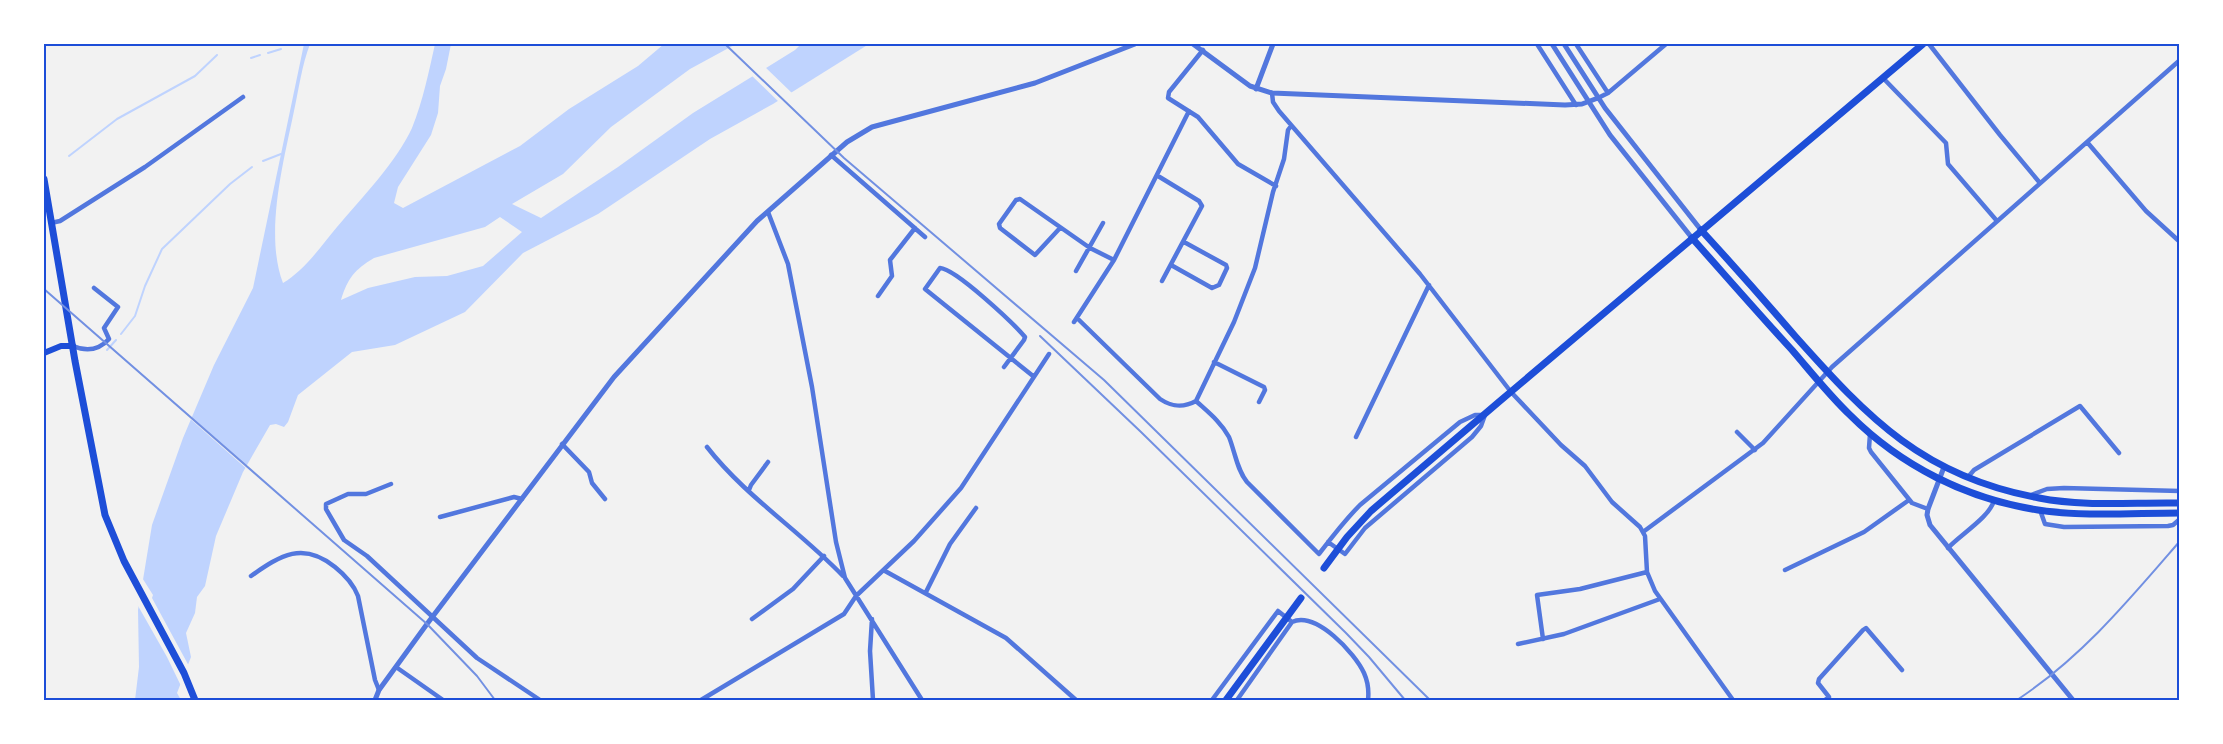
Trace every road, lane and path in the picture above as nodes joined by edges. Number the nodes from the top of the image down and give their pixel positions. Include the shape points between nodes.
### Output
1 (1135, 44) edge
2 (1193, 44) edge
3 (1273, 44) edge
4 (1537, 44) edge
5 (1552, 44) edge
6 (1564, 44) edge
7 (1576, 44) edge
8 (1666, 44) edge
9 (1923, 44) edge
10 (1929, 44) edge
11 (1203, 50) junction
12 (2180, 60) edge
13 (1883, 78) junction
14 (1256, 89) junction
15 (1272, 93) junction
16 (1608, 93) junction
17 (243, 97) dead end
18 (1598, 98) junction
19 (1588, 102) junction
20 (1576, 105) junction
21 (1189, 111) junction
22 (1291, 126) junction
23 (2086, 142) junction
24 (831, 155) junction
25 (1158, 176) junction
26 (44, 179) edge
27 (2040, 183) junction
28 (1276, 186) junction
29 (768, 212) junction
30 (1997, 221) junction
31 (51, 223) junction
32 (1103, 223) dead end
33 (915, 228) junction
34 (1060, 228) junction
35 (1701, 230) junction
36 (925, 237) dead end
37 (1692, 238) junction
38 (1184, 242) junction
39 (2180, 242) edge
40 (1090, 248) junction
41 (1114, 261) junction
42 (1171, 266) junction
43 (1076, 271) dead end
44 (1162, 281) dead end
45 (1429, 285) junction
46 (94, 288) dead end
47 (878, 296) dead end
48 (73, 346) junction
49 (44, 353) edge
50 (1049, 354) dead end
51 (1011, 359) junction
52 (1214, 362) junction
53 (1004, 367) dead end
54 (1827, 372) junction
55 (1034, 375) junction
56 (1819, 381) junction
57 (1511, 392) junction
58 (1196, 401) junction
59 (1259, 402) dead end
60 (1485, 415) junction
61 (1737, 432) dead end
62 (1870, 434) junction
63 (1356, 437) dead end
64 (562, 444) junction
65 (707, 447) dead end
66 (1755, 450) junction
67 (2119, 453) dead end
68 (768, 462) dead end
69 (1944, 467) junction
70 (1968, 477) junction
71 (1940, 479) junction
72 (392, 484) dead end
73 (749, 490) junction
74 (2180, 491) edge
75 (2028, 496) junction
76 (522, 499) junction
77 (605, 499) dead end
78 (1909, 500) junction
79 (1994, 500) junction
80 (2180, 503) edge
81 (976, 507) dead end
82 (1928, 509) junction
83 (2040, 510) junction
84 (2180, 513) edge
85 (440, 518) dead end
86 (2178, 521) edge
87 (1643, 532) junction
88 (1330, 543) junction
89 (1948, 548) junction
90 (824, 556) junction
91 (1324, 568) dead end
92 (1785, 570) dead end
93 (885, 571) junction
94 (1647, 572) junction
95 (251, 576) dead end
96 (845, 578) junction
97 (926, 592) junction
98 (856, 596) junction
99 (1301, 598) dead end
100 (1660, 599) junction
101 (433, 616) junction
102 (752, 619) dead end
103 (872, 619) junction
104 (1292, 622) junction
105 (1543, 639) junction
106 (1518, 644) dead end
107 (396, 667) junction
108 (1902, 670) dead end
109 (379, 690) junction
110 (1829, 699) edge
111 (195, 700) edge
112 (375, 700) edge
113 (443, 700) edge
114 (540, 700) edge
115 (701, 700) edge
116 (873, 700) edge
117 (922, 700) edge
118 (1076, 700) edge
119 (1212, 700) edge
120 (1226, 700) edge
121 (1237, 700) edge
122 (1368, 700) edge
123 (1733, 700) edge
124 (2073, 700) edge

1 - 24 street via 1028,86 873,127
2 - 11 street
3 - 14 street
4 - 20 street
5 - 19 street
6 - 18 street
7 - 16 street
8 - 16 street
9 - 13 main road
10 - 27 street
11 - 14 street
11 - 21 street via 1168,94 1170,100
12 - 23 street
13 - 30 street via 1946,143 1948,164
13 - 35 main road
14 - 15 street
15 - 20 street
15 - 22 street via 1275,107
16 - 18 street
17 - 31 street via 115,187
18 - 19 street
18 - 35 street
19 - 20 street
19 - 37 street
21 - 25 street
21 - 28 street via 1238,164
22 - 28 street
22 - 45 street
23 - 27 street
23 - 39 street via 2146,211
24 - 29 street
24 - 33 street
25 - 38 street via 1202,203
25 - 41 street
26 - 31 main road
27 - 30 street
28 - 52 street via 1255,268
29 - 64 street via 620,371
29 - 96 street via 789,264
30 - 54 street
31 - 48 main road
32 - 40 street
33 - 36 street
33 - 47 street via 890,260 892,276
34 - 34 street via 1035,255 999,224 1016,200 1020,200
34 - 40 street
35 - 37 main road
35 - 54 main road
37 - 56 main road
37 - 57 main road
38 - 42 street
38 - 42 street via 1226,265 1219,285 1212,288
40 - 41 street
40 - 43 street
41 - 58 street via 1075,320 1160,399 1176,406
42 - 44 street
45 - 57 street
45 - 63 street
46 - 48 street via 118,307 104,328 109,339 99,348
48 - 49 main road
48 - 111 main road via 101,499 120,554
50 - 55 street
51 - 51 street via 925,289 940,268 966,283 1023,335 1024,340
51 - 53 street
51 - 55 street
52 - 58 street
52 - 59 street via 1264,387
54 - 56 street
54 - 69 main road via 1882,427
55 - 93 street via 961,488
56 - 62 main road
56 - 66 street
57 - 60 main road
57 - 87 street via 1585,466 1612,502
58 - 88 street via 1221,424 1247,482 1319,554
60 - 88 street via 1460,422 1360,505
60 - 88 street via 1472,437 1365,528 1345,554
60 - 91 main road via 1371,511
61 - 66 street
62 - 71 main road via 1903,459
62 - 78 street via 1871,452
64 - 76 street
64 - 77 street via 589,472 592,483
65 - 73 street
66 - 87 street
67 - 70 street via 2080,406
68 - 73 street
69 - 70 main road
69 - 71 street
70 - 75 main road
71 - 79 main road
71 - 82 street
72 - 101 street via 366,494 348,494 326,504 326,510 344,540
73 - 90 street
74 - 75 street via 2054,489
75 - 80 main road via 2061,501
76 - 85 street via 514,497
76 - 101 street
78 - 82 street
78 - 92 street via 1864,532
79 - 83 main road
79 - 89 street via 1988,512
81 - 97 street via 950,544
82 - 89 street via 1930,525
83 - 84 main road via 2072,514
83 - 86 street via 2045,524 2064,527 2168,526
87 - 94 street
89 - 124 street
90 - 96 street
90 - 102 street via 793,589
93 - 97 street
93 - 98 street
94 - 100 street
94 - 105 street via 1537,595
95 - 109 street via 278,559 304,552 319,556 345,575 358,596
96 - 98 street
97 - 118 street via 1006,638
98 - 103 street
98 - 115 street via 844,614
99 - 120 main road
100 - 105 street
100 - 123 street
101 - 107 street
101 - 114 street via 477,658
103 - 116 street
103 - 117 street
104 - 119 street via 1278,611
104 - 121 street
104 - 122 street via 1320,625 1344,648 1365,675
105 - 106 street
107 - 109 street
107 - 113 street
108 - 110 street via 1866,628 1819,679
109 - 112 street

